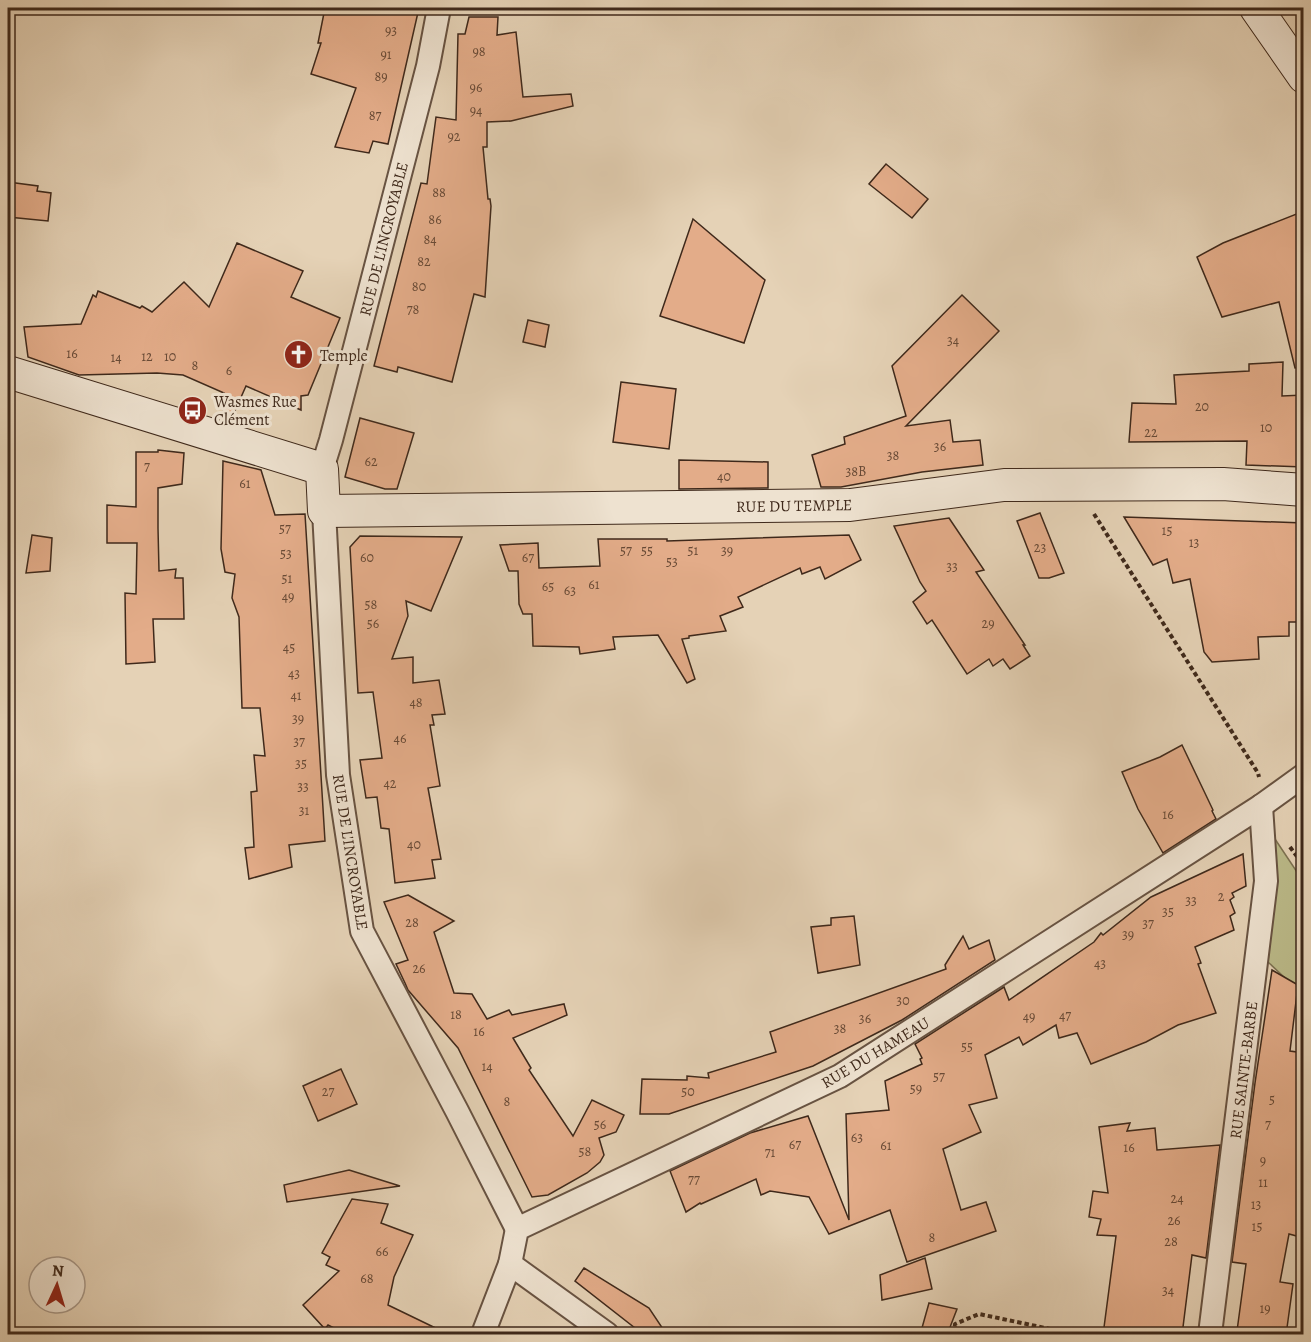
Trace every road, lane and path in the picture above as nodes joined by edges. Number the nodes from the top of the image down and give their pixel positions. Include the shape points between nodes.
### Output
1 (439, 8) edge
2 (1256, 8) edge
3 (1304, 77) edge
4 (8, 372) edge
5 (322, 469) junction
6 (1076, 485) junction
7 (1304, 490) edge
8 (324, 511) junction
9 (1304, 775) edge
10 (1261, 806) junction
11 (517, 1229) junction
12 (510, 1264) junction
13 (483, 1335) edge
14 (607, 1335) edge
15 (954, 1335) edge
16 (1074, 1335) edge
17 (1210, 1335) edge

1 - 5 street, RUE DE L'INCROYABLE via 428,66
2 - 3 street
4 - 5 street
5 - 8 street
6 - 7 street, RUE DU TEMPLE via 1223,484
6 - 8 street, RUE DU TEMPLE via 1004,485 850,505
6 - 10 path via 1258,773
8 - 11 street, RUE DE L'INCROYABLE via 338,775 362,931
9 - 10 street, RUE DU HAMEAU
10 - 11 street, RUE DU HAMEAU via 840,1076
10 - 17 street, RUE SAINTE-BARBE via 1266,881
11 - 12 street
12 - 13 street
12 - 14 street
15 - 16 path via 954,1324 980,1314

